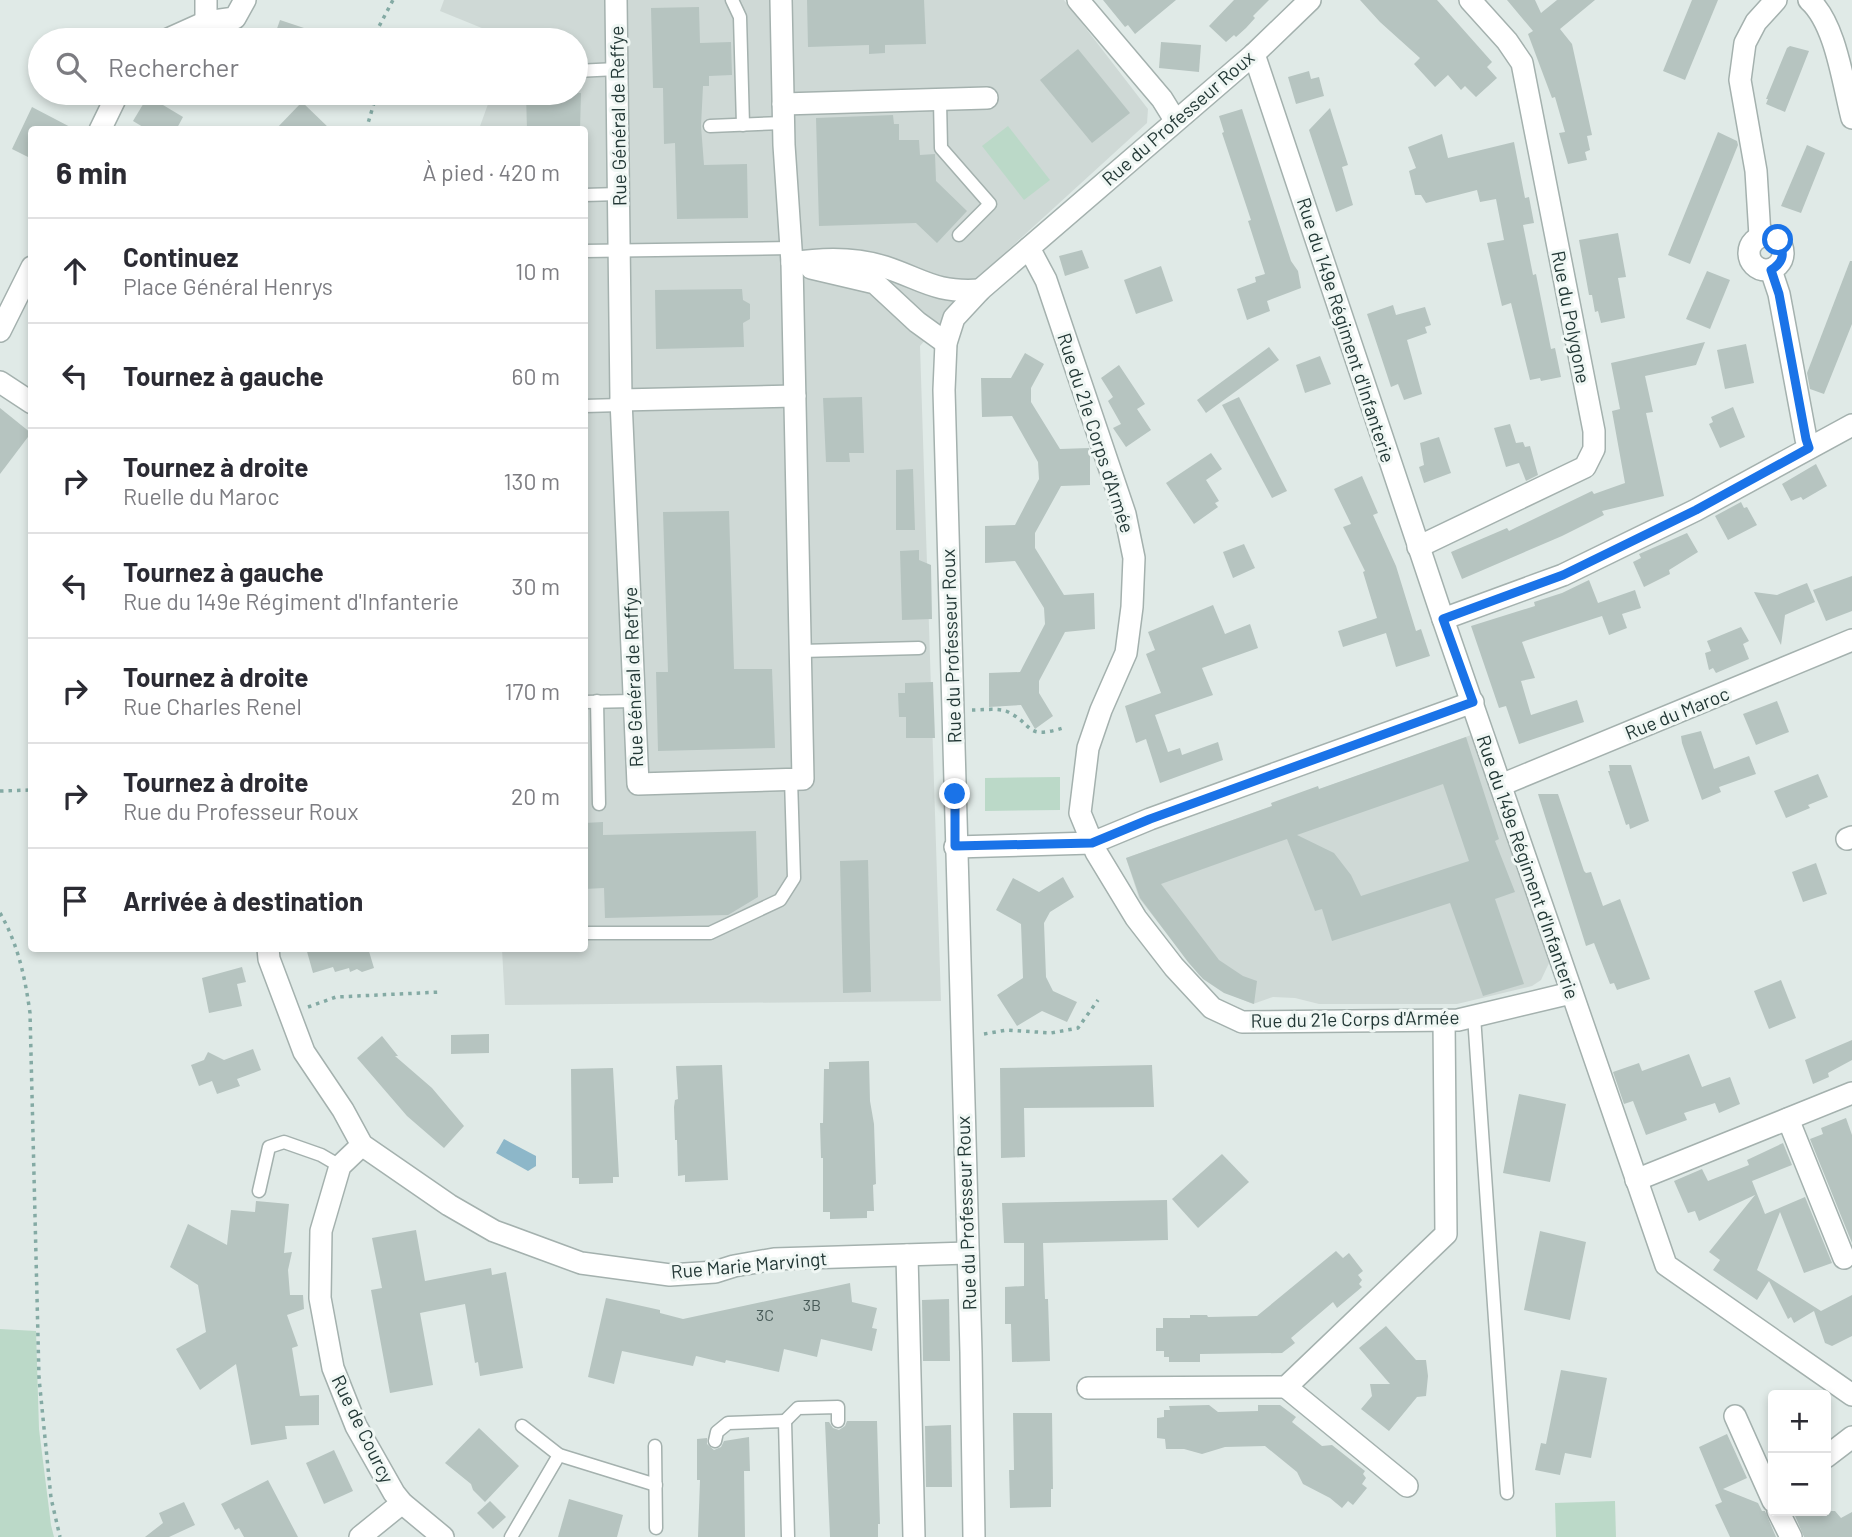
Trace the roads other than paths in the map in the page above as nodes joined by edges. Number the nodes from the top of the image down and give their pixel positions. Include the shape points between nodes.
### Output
1 (206, 0) edge
2 (245, 0) edge
3 (616, 0) edge
4 (732, 0) edge
5 (781, 0) edge
6 (1078, 0) edge
7 (1310, 0) edge
8 (1470, 0) edge
9 (1776, 0) edge
10 (1810, 0) edge
11 (206, 22) junction
12 (193, 28) edge
13 (1254, 54) junction
14 (617, 69) junction
15 (588, 70) edge
16 (987, 98) dead end
17 (940, 101) junction
18 (112, 105) edge
19 (783, 113) junction
20 (1852, 118) edge
21 (1175, 120) junction
22 (743, 125) junction
23 (102, 126) edge
24 (710, 126) dead end
25 (619, 194) junction
26 (588, 195) edge
27 (959, 235) dead end
28 (1028, 248) junction
29 (620, 250) junction
30 (588, 251) edge
31 (791, 256) junction
32 (28, 275) edge
33 (980, 290) junction
34 (0, 331) edge
35 (946, 343) junction
36 (0, 382) edge
37 (795, 396) junction
38 (28, 400) edge
39 (621, 402) junction
40 (588, 406) edge
41 (1852, 425) edge
42 (1809, 448) junction
43 (1419, 547) junction
44 (1443, 619) junction
45 (1852, 640) edge
46 (919, 648) dead end
47 (801, 650) junction
48 (591, 701) edge
49 (634, 701) junction
50 (1473, 702) junction
51 (791, 779) junction
52 (1501, 785) junction
53 (599, 804) dead end
54 (1092, 843) junction
55 (955, 846) junction
56 (588, 933) edge
57 (268, 952) edge
58 (1571, 993) junction
59 (1474, 1016) junction
60 (1444, 1020) junction
61 (1852, 1093) edge
62 (1788, 1119) junction
63 (362, 1144) junction
64 (340, 1166) junction
65 (1636, 1180) junction
66 (259, 1191) dead end
67 (968, 1253) junction
68 (906, 1255) junction
69 (1844, 1258) dead end
70 (1286, 1387) junction
71 (1088, 1388) dead end
72 (1852, 1395) edge
73 (1735, 1416) dead end
74 (785, 1421) junction
75 (838, 1421) dead end
76 (522, 1426) dead end
77 (1852, 1437) edge
78 (715, 1441) dead end
79 (655, 1446) dead end
80 (1831, 1453) edge
81 (559, 1455) junction
82 (656, 1485) junction
83 (1408, 1486) dead end
84 (1768, 1488) edge
85 (1507, 1493) dead end
86 (402, 1503) junction
87 (1781, 1516) edge
88 (656, 1528) dead end
89 (360, 1537) edge
90 (443, 1537) edge
91 (511, 1537) edge
92 (788, 1537) edge
93 (914, 1537) edge
94 (974, 1537) edge
95 (1791, 1537) edge

1 - 11 street
2 - 11 street via 235,18
3 - 14 street, Rue Général de Reffye
4 - 22 lane via 740,17
5 - 19 street
6 - 21 street
7 - 13 street, Rue du Professeur Roux
8 - 43 street, Rue du Polygone via 1522,63 1594,449 1585,467
9 - 42 street via 1745,43 1740,80 1756,171 1760,236 1748,249 1754,266 1771,270 1779,294
10 - 20 street via 1830,33
11 - 12 street
13 - 21 street, Rue du Professeur Roux
13 - 43 street, Rue du 149e Régiment d'Infanterie
14 - 15 lane
14 - 25 street, Rue Général de Reffye
16 - 17 street
17 - 19 street
17 - 27 lane via 941,148 990,204
18 - 23 street
19 - 22 lane
19 - 31 street
21 - 28 street, Rue du Professeur Roux
22 - 24 lane
25 - 26 lane
25 - 29 street, Rue Général de Reffye
28 - 33 street, Rue du Professeur Roux
28 - 54 street, Rue du 21e Corps d'Armée via 1046,280 1125,514 1133,558 1126,653 1088,748 1080,813
29 - 30 lane
29 - 31 lane
29 - 39 street, Rue Général de Reffye
31 - 33 street via 855,260 886,267 936,288
31 - 35 street via 875,283
31 - 37 street
32 - 34 street
33 - 35 street, Rue du Professeur Roux via 954,318
35 - 55 street, Rue du Professeur Roux
36 - 38 street
37 - 39 street
37 - 47 street
39 - 40 lane
39 - 49 street, Rue Général de Reffye
41 - 42 street
42 - 44 street via 1563,575
43 - 44 street, Rue du 149e Régiment d'Infanterie
44 - 50 street, Rue du 149e Régiment d'Infanterie
45 - 52 street, Rue du Maroc
46 - 47 lane
47 - 51 street via 803,779
48 - 49 lane
48 - 53 lane
49 - 51 street, Rue Général de Reffye via 638,784
50 - 52 street, Rue du 149e Régiment d'Infanterie
50 - 54 street
51 - 56 lane via 794,878 780,900 710,933
52 - 58 street, Rue du 149e Régiment d'Infanterie
54 - 55 street
54 - 60 street, Rue du 21e Corps d'Armée via 1136,918 1212,1007 1242,1022
55 - 67 street, Rue du Professeur Roux
57 - 63 street, Rue Marie Marvingt via 304,1052
58 - 59 street, Rue du 21e Corps d'Armée
58 - 65 street, Rue du 149e Régiment d'Infanterie
59 - 60 street, Rue du 21e Corps d'Armée
59 - 85 lane
60 - 70 street via 1446,1234
61 - 62 street
62 - 65 street
62 - 69 street
63 - 64 street, Rue de Courcy
63 - 68 street, Rue Marie Marvingt via 494,1231 581,1263 670,1275 715,1272 774,1259
64 - 66 lane via 284,1142 270,1147
64 - 86 street, Rue de Courcy via 321,1231 322,1310 333,1368 356,1426
65 - 72 street, Rue du 149e Régiment d'Infanterie via 1666,1265
67 - 68 street, Rue Marie Marvingt
67 - 94 street, Rue du Professeur Roux
68 - 93 street
70 - 71 street
70 - 83 street
73 - 84 street
74 - 75 lane via 798,1408 838,1407
74 - 78 lane via 728,1423
74 - 92 lane
76 - 81 lane
77 - 80 street
79 - 82 lane
81 - 82 lane
81 - 91 lane
82 - 88 lane
86 - 89 street
86 - 90 street, Rue de Courcy
87 - 95 street

